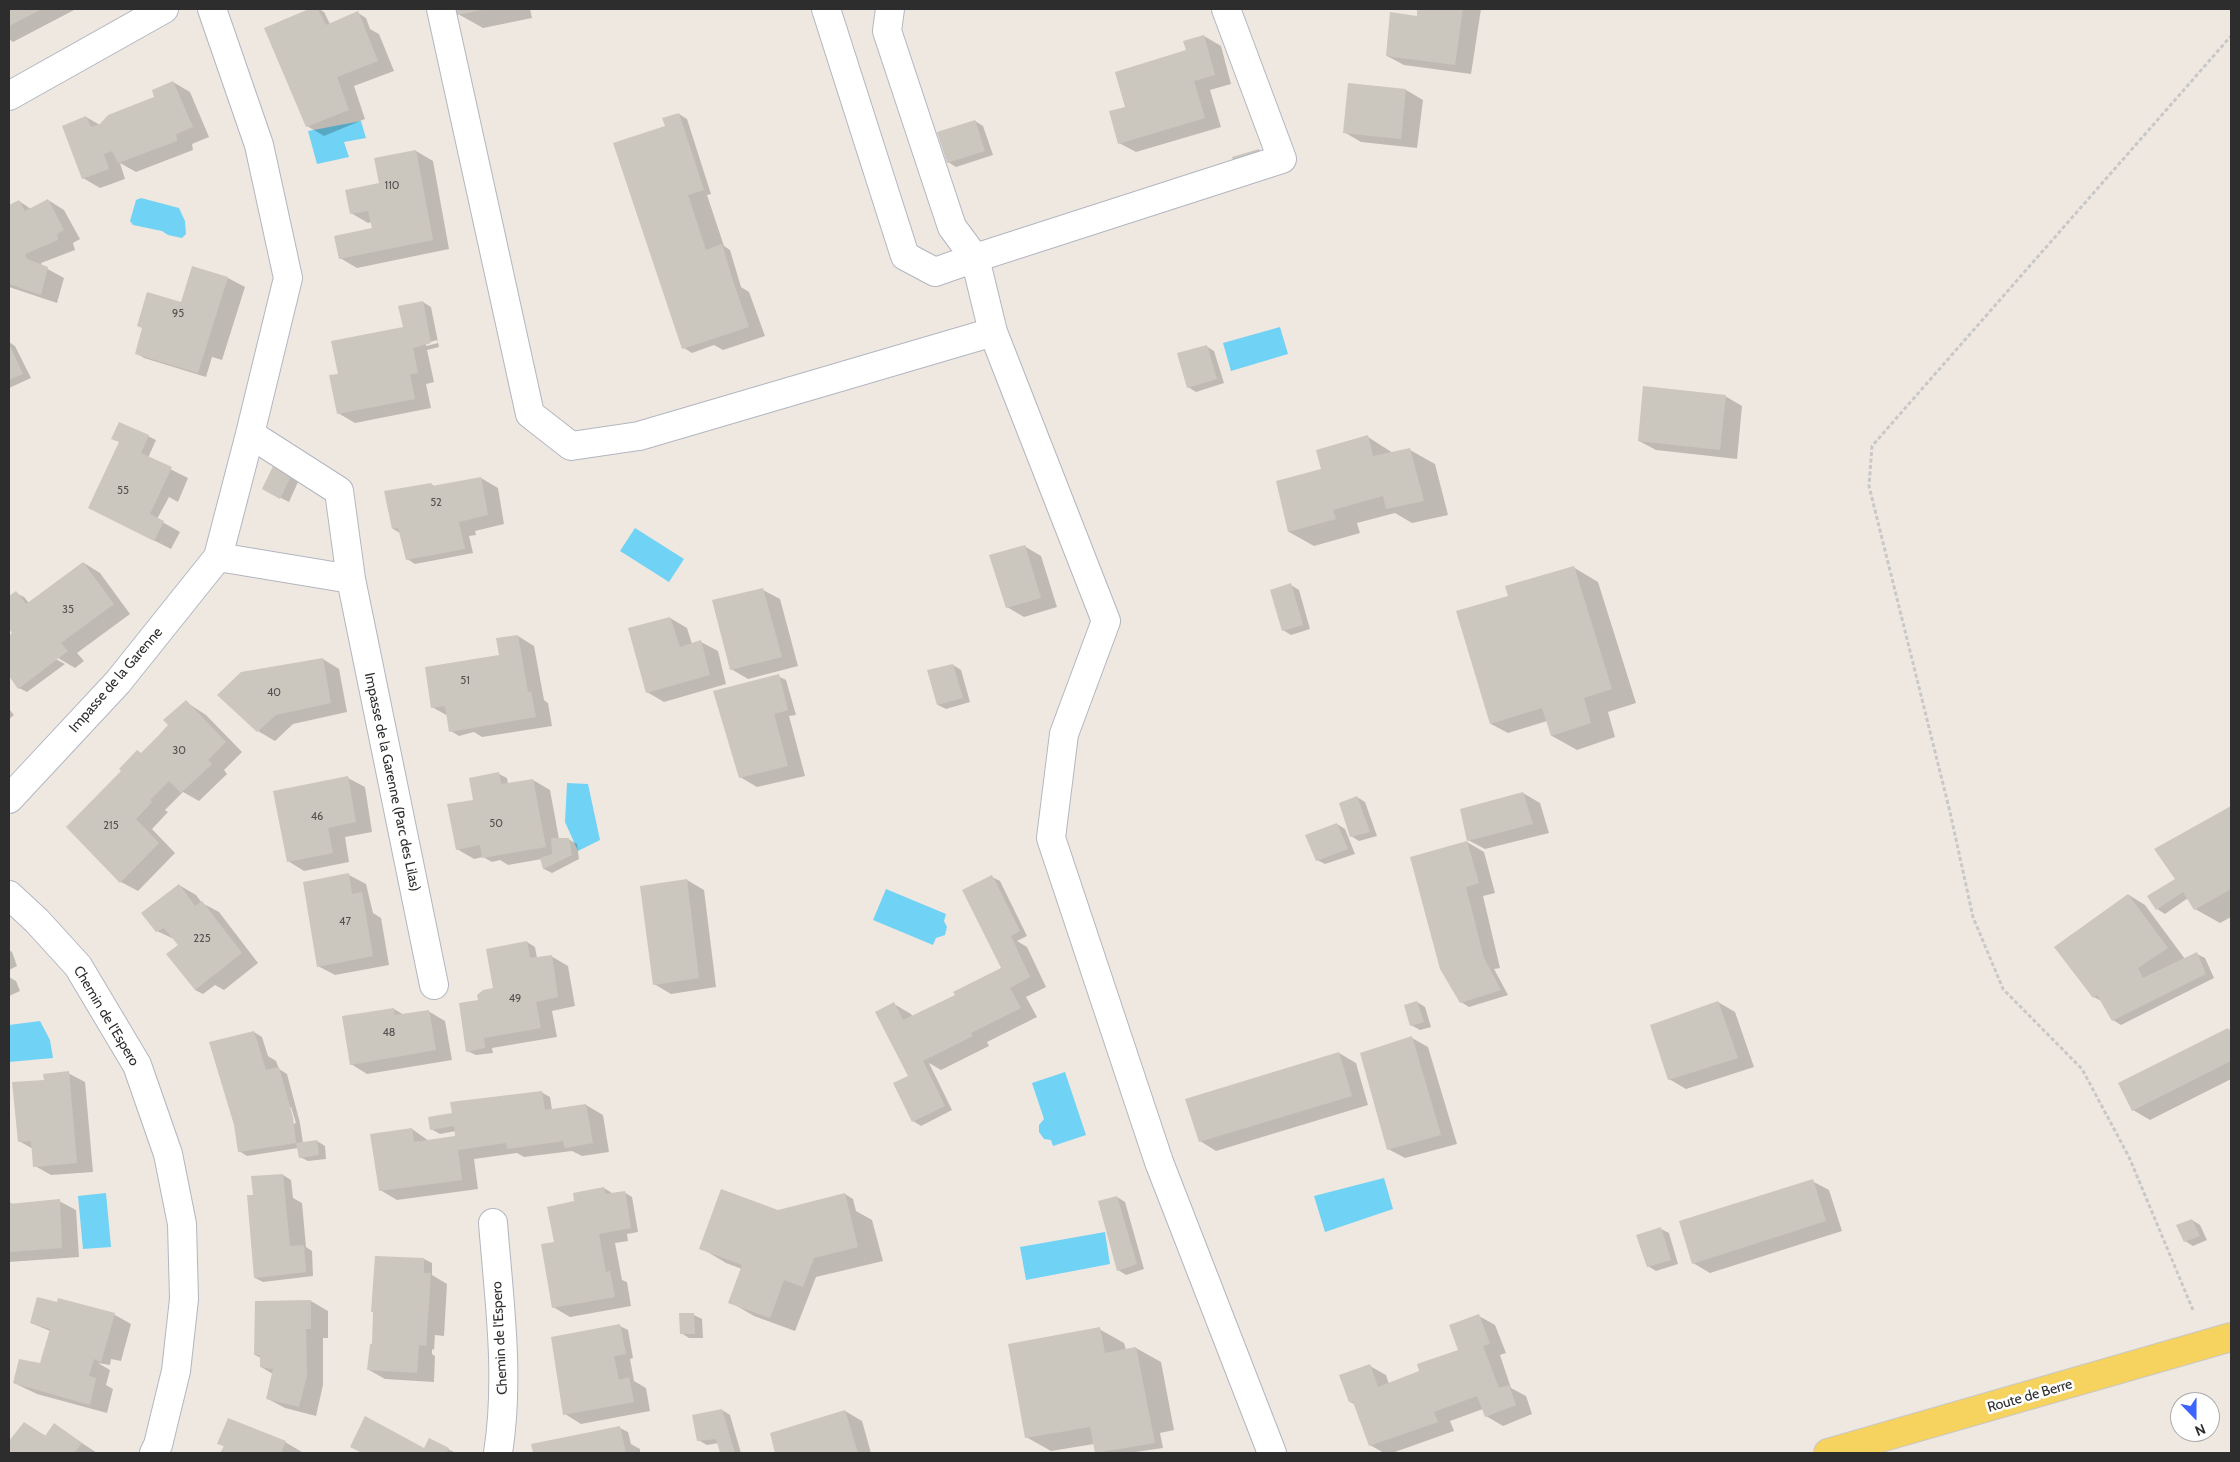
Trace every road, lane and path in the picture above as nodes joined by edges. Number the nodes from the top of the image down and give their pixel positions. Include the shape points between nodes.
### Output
1 (164, 9) edge
2 (212, 9) edge
3 (441, 9) edge
4 (826, 9) edge
5 (1226, 9) edge
6 (888, 20) edge
7 (2231, 36) edge
8 (9, 96) edge
9 (975, 258) junction
10 (993, 332) junction
11 (250, 434) junction
12 (218, 558) junction
13 (351, 579) junction
14 (9, 799) edge
15 (9, 895) edge
16 (434, 984) dead end
17 (492, 1223) dead end
18 (2231, 1337) edge
19 (2205, 1346) junction
20 (154, 1453) edge
21 (498, 1453) edge
22 (1272, 1453) edge
23 (1828, 1453) edge

1 - 8 street
2 - 11 street, Impasse de la Garenne via 259,145 288,278
3 - 10 street via 530,414 571,446 639,436
4 - 9 street via 905,256 935,272
5 - 9 street via 1282,159
6 - 9 street via 952,227
7 - 19 path via 1872,446 1869,486 1973,917 2004,989 2082,1069 2129,1157 2187,1292
9 - 10 street
10 - 22 street via 1106,621 1064,734 1051,838 1159,1162
11 - 12 street, Impasse de la Garenne
11 - 13 street via 339,492
12 - 13 street
12 - 14 street, Impasse de la Garenne via 118,682
13 - 16 street, Impasse de la Garenne (Parc des Lilas)
15 - 20 street, Chemin de l'Espero via 78,966 137,1065 168,1154 182,1224 184,1299 176,1371
17 - 21 street, Chemin de l'Espero via 504,1378 504,1419
18 - 19 main road, Route de Berre
19 - 23 main road, Route de Berre

